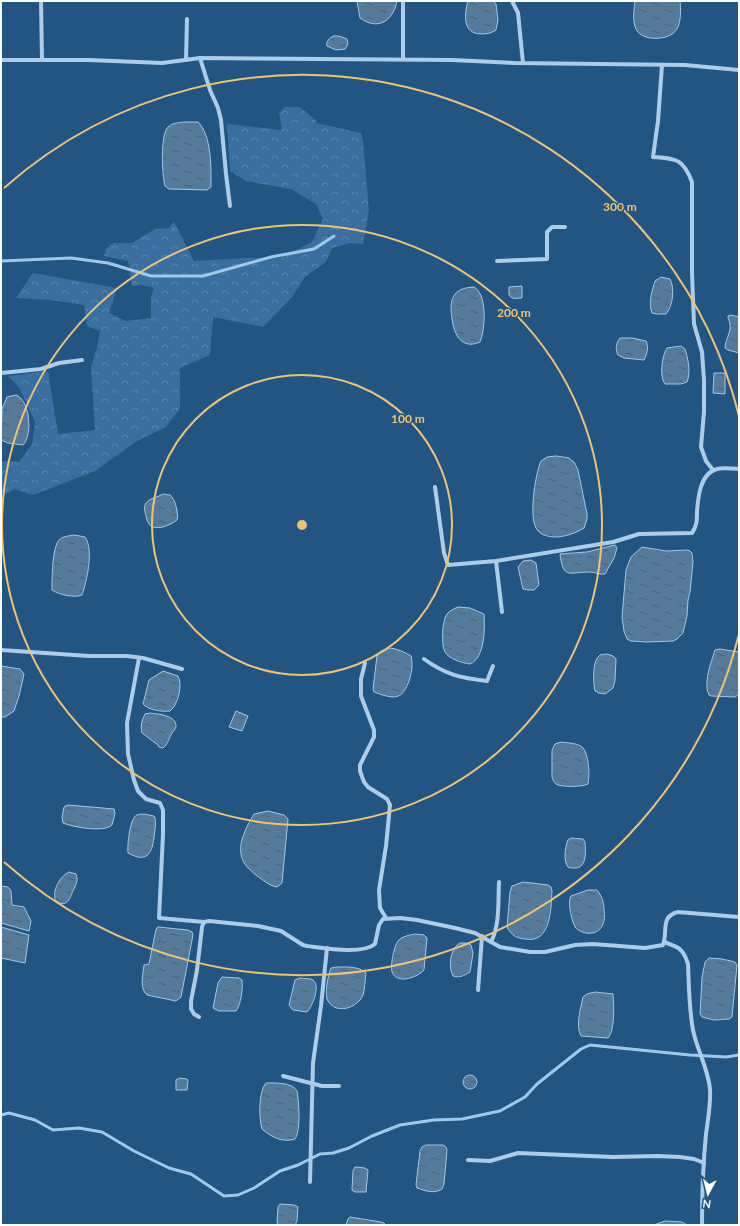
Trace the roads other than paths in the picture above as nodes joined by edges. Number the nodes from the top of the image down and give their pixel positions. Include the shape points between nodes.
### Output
1 (41, 1) edge
2 (403, 1) edge
3 (512, 1) edge
4 (187, 19) dead end
5 (200, 58) junction
6 (403, 59) junction
7 (1, 60) edge
8 (42, 60) junction
9 (186, 60) junction
10 (523, 63) junction
11 (662, 65) junction
12 (739, 70) edge
13 (230, 206) dead end
14 (565, 227) dead end
15 (497, 262) dead end
16 (82, 360) dead end
17 (1, 373) edge
18 (739, 469) edge
19 (713, 470) junction
20 (435, 487) dead end
21 (496, 561) junction
22 (502, 612) dead end
23 (1, 650) edge
24 (139, 658) junction
25 (424, 659) dead end
26 (365, 663) dead end
27 (493, 666) dead end
28 (182, 669) dead end
29 (499, 882) dead end
30 (739, 917) edge
31 (386, 918) junction
32 (204, 922) junction
33 (482, 936) junction
34 (491, 942) junction
35 (664, 942) junction
36 (327, 948) junction
37 (478, 990) dead end
38 (199, 1017) dead end
39 (283, 1076) dead end
40 (312, 1084) junction
41 (338, 1086) dead end
42 (468, 1160) dead end
43 (704, 1163) junction
44 (310, 1182) dead end
45 (702, 1225) edge

1 - 8 street
2 - 6 street
3 - 10 street via 518,13
4 - 9 street
5 - 6 street
5 - 9 street
5 - 13 street via 221,120
6 - 10 street
7 - 8 street
8 - 9 street via 149,63
10 - 11 street
11 - 12 street
11 - 19 street via 653,157 674,159 683,165 692,182 694,324 702,352 704,380 701,447 706,461
14 - 15 street via 552,227 547,232 547,260
16 - 17 street via 40,369
18 - 19 street
19 - 21 street via 700,489 696,527 692,533 638,534 612,542
20 - 21 street via 448,565
21 - 22 street
23 - 24 street
24 - 28 street
24 - 32 street via 127,723 128,754 138,791 146,798 160,803 163,810 159,918
25 - 27 street via 436,669 459,677 487,681
26 - 31 street via 361,679 361,696 374,730 374,737 360,765 360,771 364,782 387,799 390,805 379,890 380,908
29 - 34 street via 497,915
30 - 35 street via 684,911 674,913 666,923
31 - 33 street via 417,920
31 - 36 street via 381,921 375,944 369,948
32 - 36 street via 275,929 303,945
32 - 38 street via 191,1001 191,1010
33 - 34 street
33 - 37 street
34 - 35 street via 500,947 530,952 593,944 645,948 663,945
35 - 43 street via 682,950 688,964 693,1030 710,1087 711,1103
36 - 40 street via 312,1063
39 - 40 street
40 - 41 street
40 - 44 street
42 - 43 street via 490,1161 518,1153 680,1157
43 - 45 street

